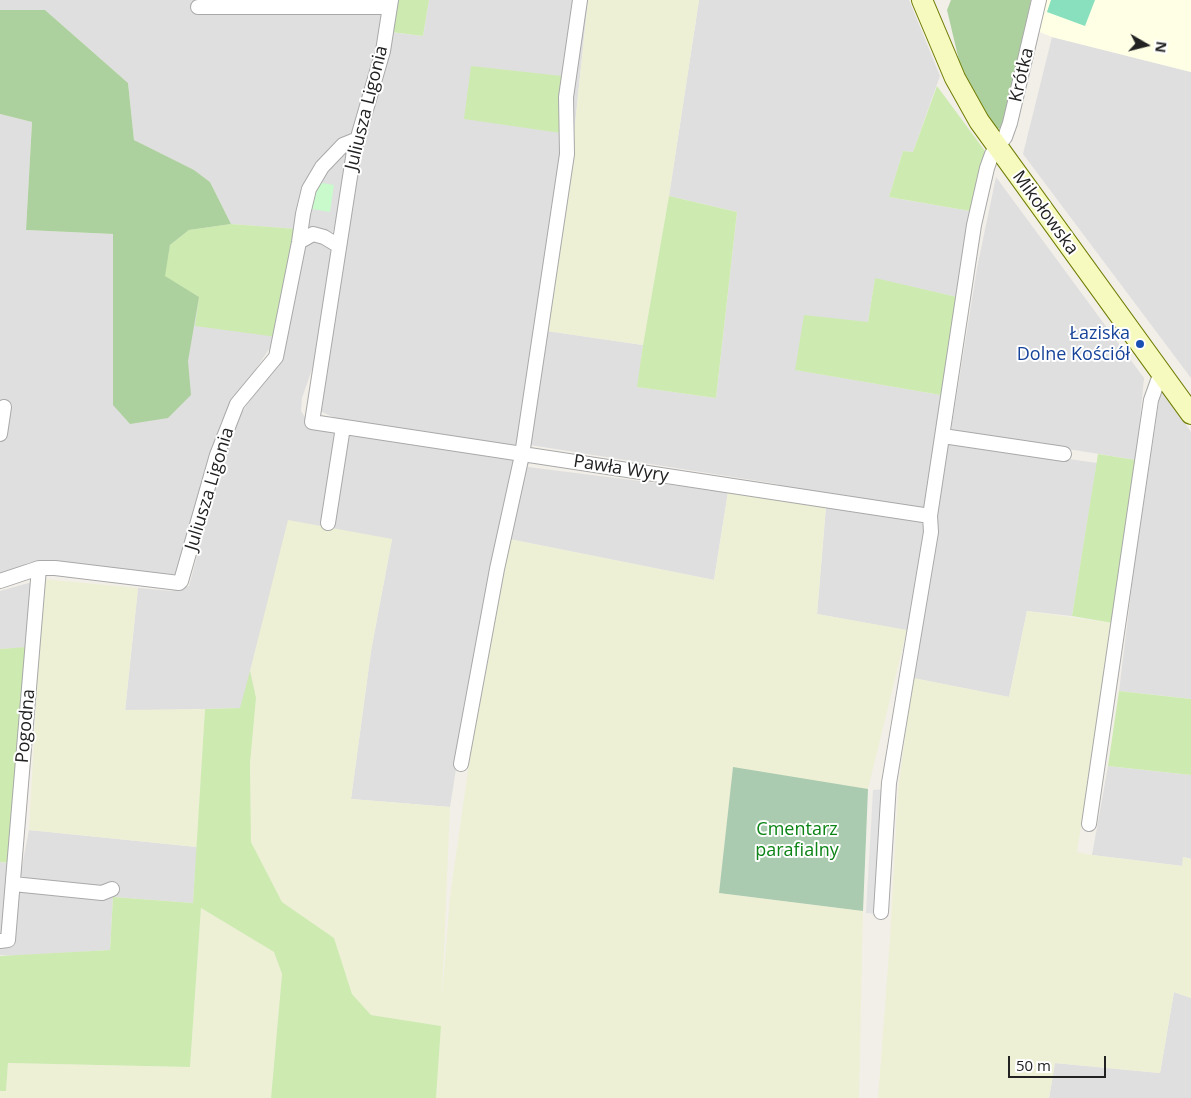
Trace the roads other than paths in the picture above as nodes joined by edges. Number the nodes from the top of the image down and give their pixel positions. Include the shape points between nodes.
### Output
1 (580, 0) edge
2 (922, 0) edge
3 (1039, 0) edge
4 (390, 3) edge
5 (198, 7) dead end
6 (358, 139) junction
7 (998, 148) junction
8 (299, 242) junction
9 (339, 246) junction
10 (1161, 372) junction
11 (4, 407) dead end
12 (1191, 414) edge
13 (312, 422) joint
14 (343, 427) junction
15 (0, 434) edge
16 (943, 436) junction
17 (1064, 454) dead end
18 (522, 455) junction
19 (930, 516) junction
20 (328, 523) dead end
21 (38, 568) junction
22 (0, 581) edge
23 (461, 764) dead end
24 (1089, 824) dead end
25 (13, 884) junction
26 (112, 889) dead end
27 (881, 912) dead end
28 (4, 941) edge

1 - 18 street via 566,97 567,154
2 - 7 street, Mikołowska via 954,78
3 - 7 street, Krótka via 1010,123
4 - 5 street
4 - 6 street, Juliusza Ligonia via 383,51
6 - 8 street via 343,145 322,167 310,189
6 - 9 street, Juliusza Ligonia
7 - 10 street, Mikołowska
7 - 16 street, Krótka via 987,168 974,225
8 - 9 street via 313,234
8 - 21 street, Juliusza Ligonia via 276,357 237,404 217,455 181,581
9 - 13 street, Juliusza Ligonia
10 - 12 street, Mikołowska
10 - 24 street via 1151,400
11 - 15 street
13 - 14 street, Pawła Wyry
14 - 18 street, Pawła Wyry
14 - 20 street
16 - 17 street
16 - 19 street, Krótka
18 - 19 street, Pawła Wyry
18 - 23 street
19 - 27 street, Krótka via 931,532 889,783
21 - 22 street, Juliusza Ligonia
21 - 25 street, Pogodna
25 - 26 street via 102,894
25 - 28 street, Pogodna

